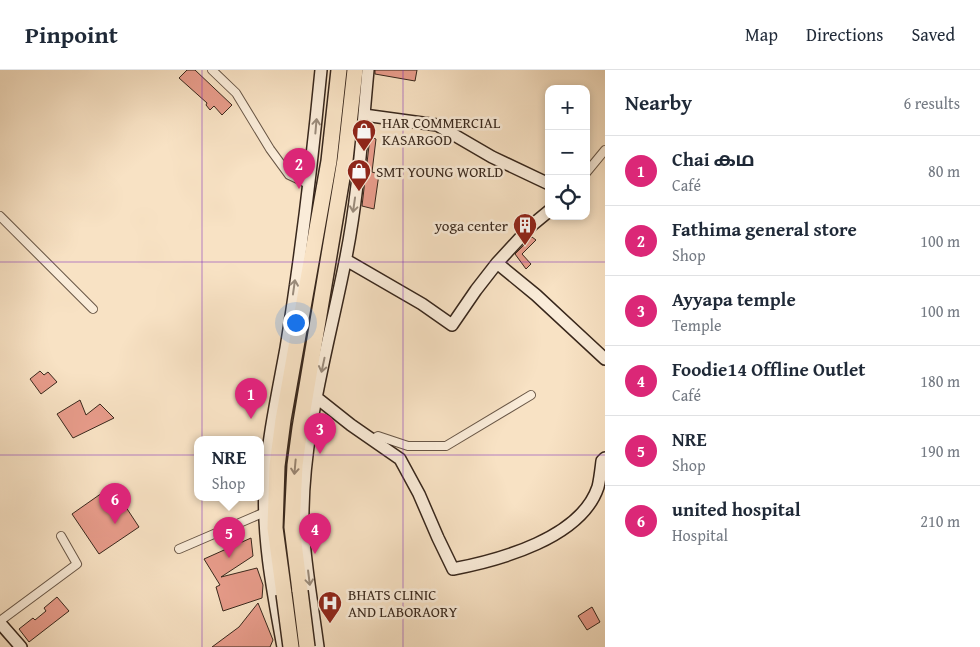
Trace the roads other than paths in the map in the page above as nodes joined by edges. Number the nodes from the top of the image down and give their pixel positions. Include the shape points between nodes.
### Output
1 (212, 70) edge
2 (321, 70) edge
3 (339, 70) edge
4 (355, 70) edge
5 (368, 70) edge
6 (364, 115) junction
7 (605, 150) edge
8 (590, 168) edge
9 (545, 182) edge
10 (308, 184) junction
11 (545, 214) edge
12 (0, 216) edge
13 (346, 260) junction
14 (497, 264) junction
15 (93, 309) dead end
16 (605, 359) edge
17 (531, 395) dead end
18 (317, 398) junction
19 (373, 439) junction
20 (605, 458) edge
21 (266, 512) junction
22 (61, 536) dead end
23 (179, 549) dead end
24 (0, 622) edge
25 (21, 647) edge
26 (283, 647) edge
27 (291, 647) edge
28 (307, 647) edge
29 (318, 647) edge

1 - 10 street via 236,93 289,175
10 -> 2 street
3 - 27 highway, bridge via 329,161 282,420 277,466 275,528
4 -> 28 highway, bridge via 345,160 295,465 292,527
5 - 6 street
6 - 9 street via 437,125 492,157
6 -> 13 street
7 - 8 street
21 -> 10 street via 265,483 272,425
11 - 14 street
12 - 15 street
13 - 14 street via 422,304 452,326
13 -> 18 street
14 - 16 street
17 - 19 street via 446,446 408,446 378,436
18 - 19 street
18 -> 29 street via 306,472 303,527
19 - 20 street via 400,459 453,569 516,553 560,533 586,508 598,488
21 - 23 street
21 - 26 street via 270,574
22 - 24 street via 78,564
24 - 25 street

